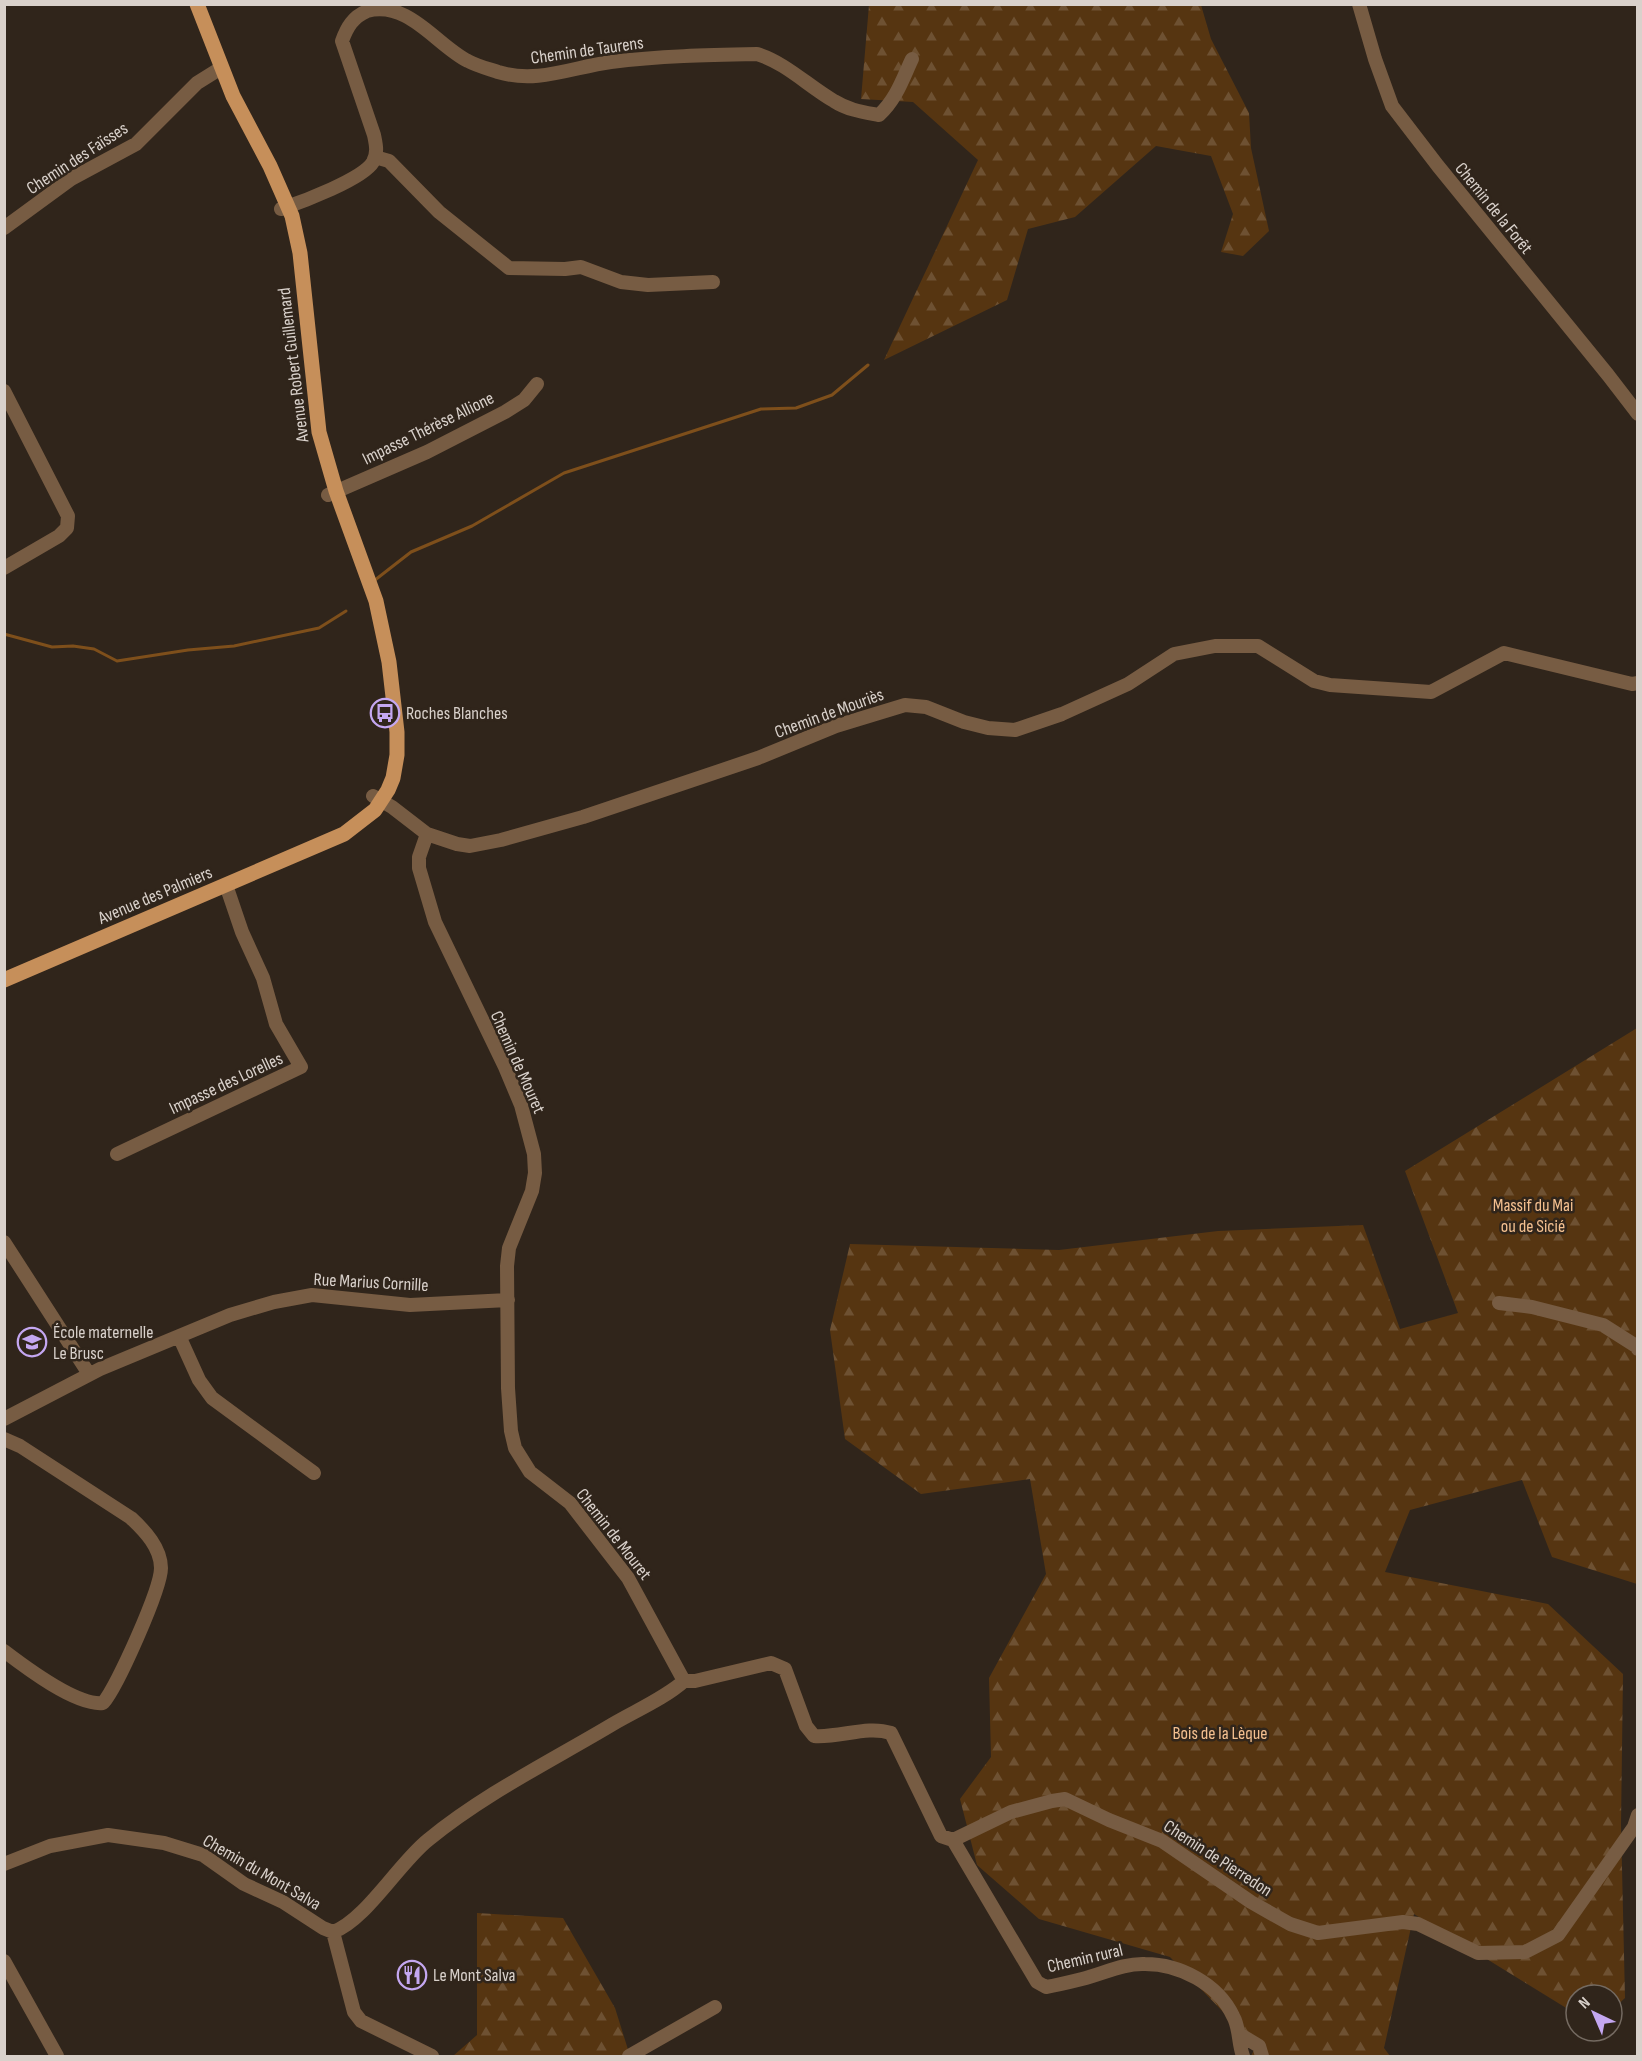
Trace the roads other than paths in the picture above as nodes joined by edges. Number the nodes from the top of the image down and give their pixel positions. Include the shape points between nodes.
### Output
1 (186, 4) edge
2 (197, 4) edge
3 (1359, 4) edge
4 (912, 59) dead end
5 (217, 70) junction
6 (375, 157) junction
7 (285, 208) junction
8 (4, 228) edge
9 (713, 282) dead end
10 (537, 384) dead end
11 (4, 391) edge
12 (1638, 414) edge
13 (332, 493) junction
14 (4, 568) edge
15 (1638, 682) edge
16 (377, 799) junction
17 (427, 834) junction
18 (226, 885) junction
19 (4, 980) edge
20 (117, 1154) dead end
21 (4, 1242) edge
22 (508, 1300) junction
23 (1499, 1302) dead end
24 (179, 1336) junction
25 (1638, 1349) edge
26 (89, 1374) junction
27 (7, 1418) edge
28 (4, 1438) edge
29 (20, 1446) junction
30 (314, 1473) dead end
31 (4, 1651) edge
32 (684, 1682) junction
33 (1638, 1815) edge
34 (953, 1840) junction
35 (4, 1864) edge
36 (333, 1932) junction
37 (4, 1961) edge
38 (715, 2007) dead end
39 (1239, 2034) junction
40 (57, 2056) edge
41 (432, 2056) edge
42 (629, 2056) edge
43 (1242, 2056) edge
44 (1262, 2056) edge

1 - 5 main road, Avenue Robert Guillemard
2 - 5 main road, Avenue Robert Guillemard
3 - 12 street, Chemin de la Forêt via 1392,106
4 - 6 street, Chemin de Taurens via 879,115 834,102 770,58 757,54 608,62 527,77 505,74 467,61 417,20 394,9 377,7 360,14 347,26 342,41 374,135
5 - 7 main road, Avenue Robert Guillemard
5 - 8 street, Chemin des Faïsses via 197,83 136,144 71,179
6 - 7 street via 360,176
6 - 9 street via 389,161 439,213 509,268 581,267 621,282 648,285
7 - 13 main road, Avenue Robert Guillemard via 303,333 310,434
10 - 13 street, Impasse Thérèse Allione via 524,400 505,412 427,452
11 - 14 street via 68,516 67,528 59,536
13 - 16 main road, Avenue Robert Guillemard via 376,601 389,662 397,755 393,778
15 - 17 street, Chemin de Mouriès via 1632,684 1504,653 1431,692 1330,685 1314,681 1258,646 1215,646 1174,654 1128,684 1015,730 988,728 926,707 905,705 836,726 758,758 649,795 501,840 470,846
16 - 17 street, Chemin de Mouriès
16 - 18 main road, Avenue des Palmiers via 375,810 344,834
17 - 22 street, Chemin de Mouret via 419,868 435,922 505,1067 521,1105 534,1154 532,1191 509,1248
18 - 19 main road, Avenue des Palmiers
18 - 20 street, Impasse des Lorelles via 263,978 276,1024 302,1067
21 - 26 street
22 - 24 street, Rue Marius Cornille via 410,1305 312,1295 235,1313
22 - 32 street, Chemin de Mouret via 508,1388 515,1448 530,1472 570,1503 628,1578
23 - 25 street via 1603,1325
24 - 26 street, Rue Marius Cornille
24 - 30 street via 212,1398
26 - 27 street, Rue Marius Cornille
27 - 29 street
28 - 29 street
29 - 31 street via 131,1518 152,1541 161,1568 136,1638 103,1702 96,1704 65,1691
32 - 34 street via 771,1664 785,1669 806,1726 814,1736 880,1729 891,1733 941,1836
32 - 36 street via 475,1806 427,1841 353,1920
33 - 34 street, Chemin de Pierredon via 1623,1844 1558,1935 1525,1952 1478,1953 1418,1924 1403,1922 1317,1933 1290,1924 1251,1902 1162,1841 1065,1799 1011,1812
34 - 39 street, Chemin rural via 1037,1982 1046,1987 1120,1967 1167,1967 1209,1985 1233,2016
35 - 36 street, Chemin du Mont Salva via 50,1846 108,1835 164,1843 203,1856 244,1884
36 - 41 street, Chemin du Mont Salva via 354,2012 361,2021
37 - 40 street
38 - 42 street
39 - 43 street, Chemin rural
39 - 44 street, Chemin rural via 1260,2046

